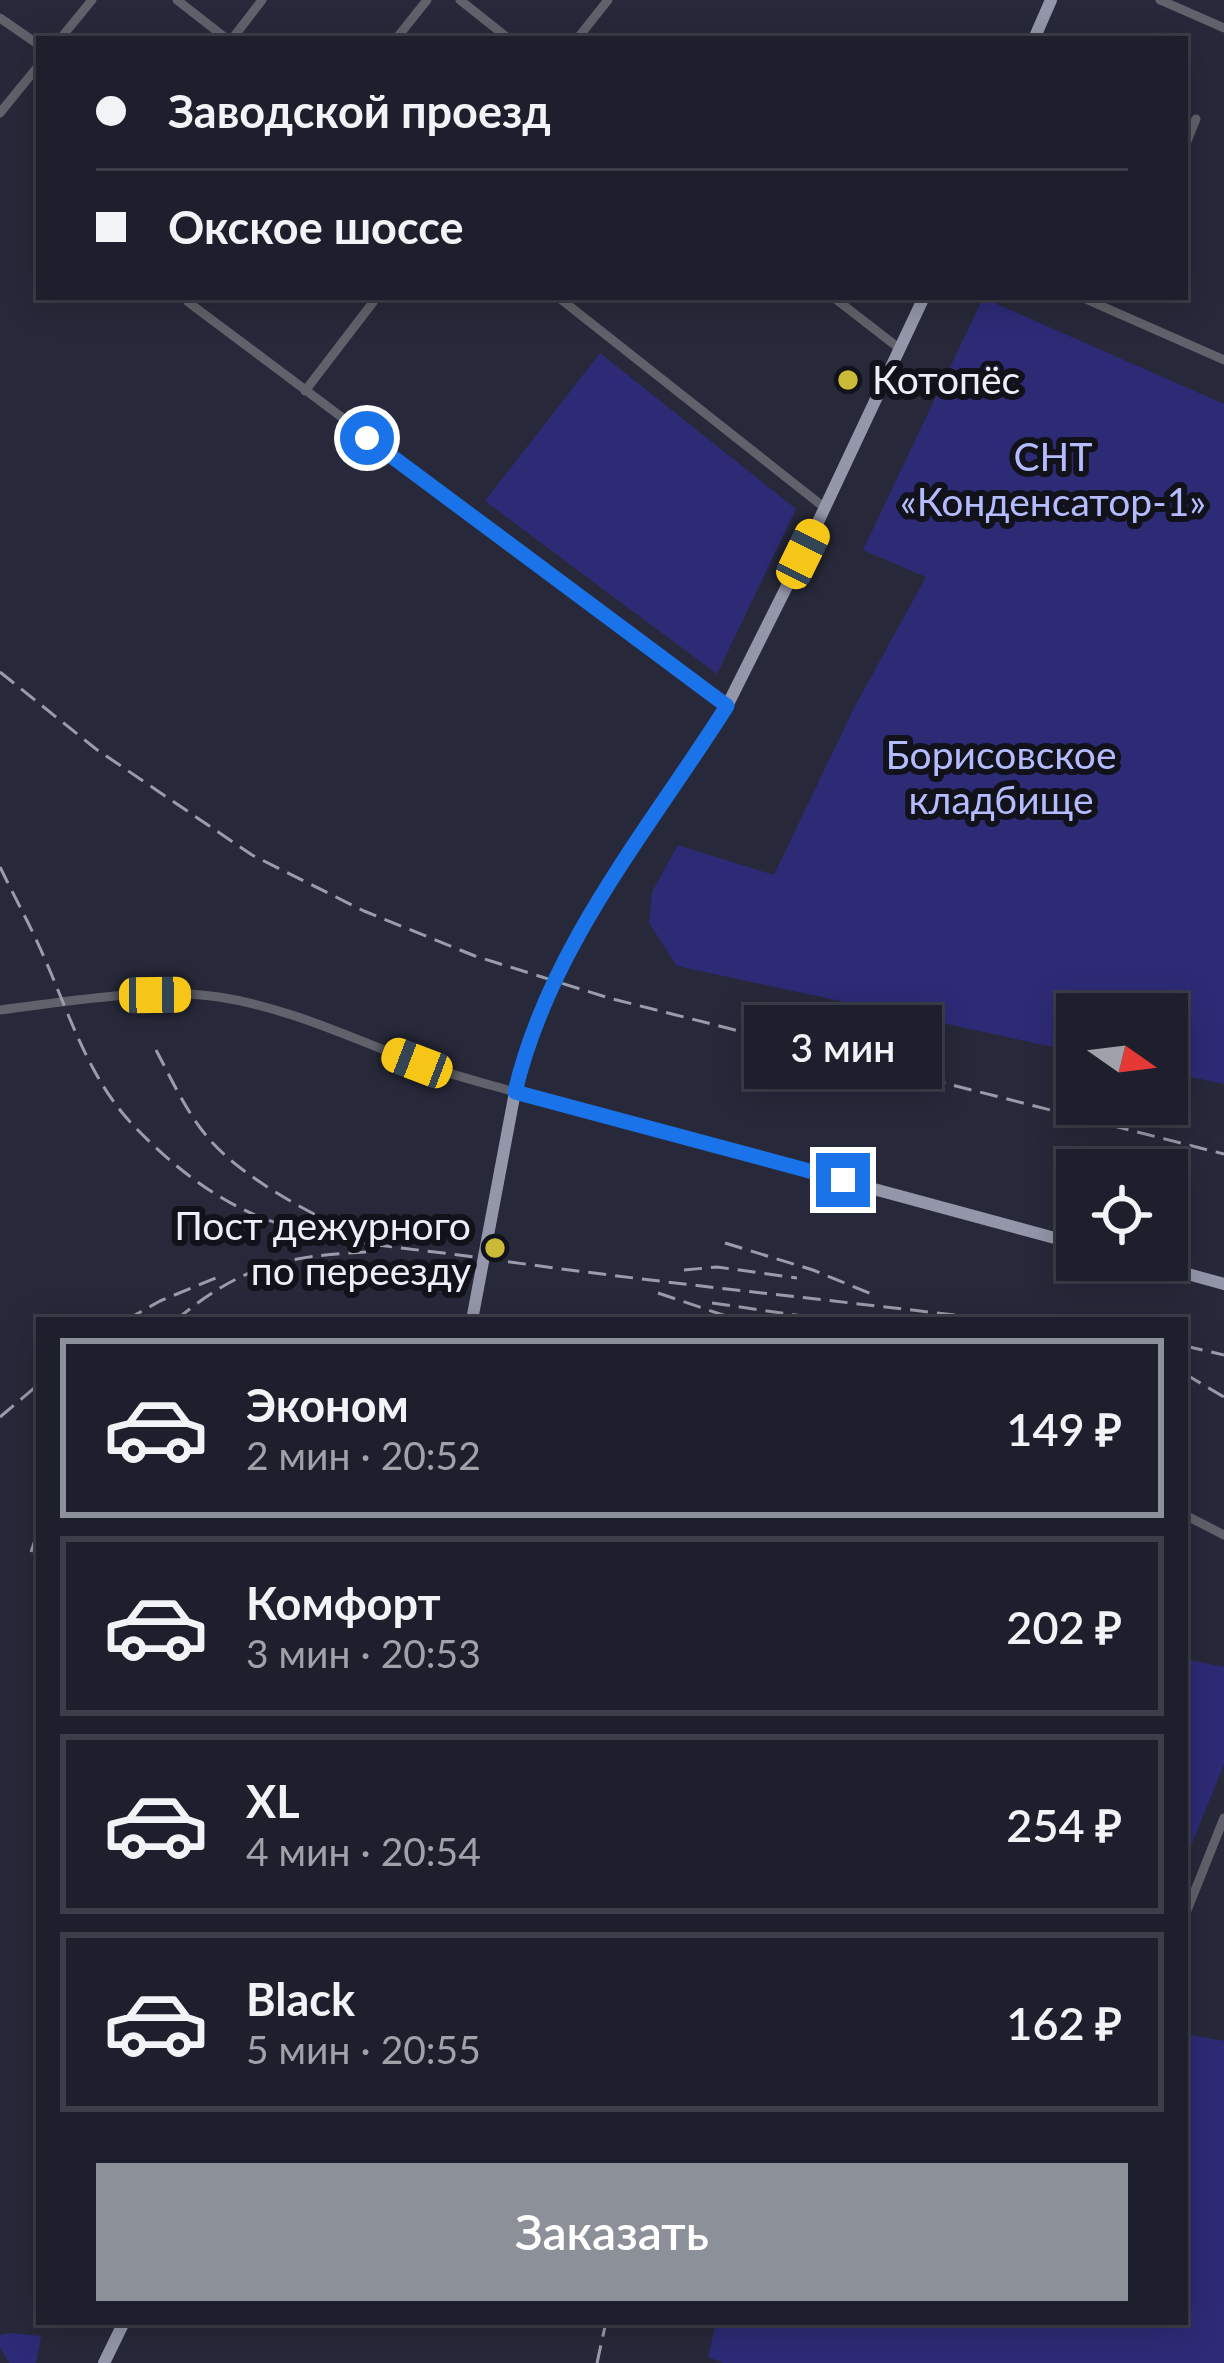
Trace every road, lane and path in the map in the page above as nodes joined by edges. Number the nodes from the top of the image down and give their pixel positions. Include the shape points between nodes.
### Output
1 (92, 0) edge
2 (177, 0) edge
3 (262, 0) edge
4 (427, 0) edge
5 (460, 0) edge
6 (608, 0) edge
7 (1051, 0) edge
8 (1160, 0) edge
9 (0, 18) edge
10 (1224, 28) edge
11 (62, 36) edge
12 (226, 36) edge
13 (232, 36) edge
14 (399, 36) edge
15 (505, 36) edge
16 (579, 36) edge
17 (1035, 36) edge
18 (36, 43) edge
19 (36, 69) edge
20 (0, 112) edge
21 (1196, 119) dead end
22 (1188, 139) edge
23 (190, 300) edge
24 (375, 300) edge
25 (562, 300) edge
26 (837, 300) edge
27 (923, 300) edge
28 (1088, 300) edge
29 (1120, 300) edge
30 (1114, 312) junction
31 (900, 349) junction
32 (1224, 360) edge
33 (304, 392) junction
34 (825, 508) junction
35 (727, 706) junction
36 (0, 1010) edge
37 (515, 1092) junction
38 (1056, 1238) edge
39 (1188, 1274) edge
40 (1224, 1284) edge
41 (473, 1317) edge
42 (1188, 1517) edge
43 (1224, 1535) edge
44 (1224, 1817) edge
45 (1188, 1908) edge
46 (123, 2325) edge
47 (104, 2363) edge

1 - 11 street
2 - 12 street
3 - 13 street
4 - 14 street
5 - 15 street
6 - 16 street
7 - 17 main road
8 - 10 street
9 - 18 street
19 - 20 street
21 - 22 street
23 - 33 street
24 - 33 street
25 - 34 street
26 - 31 street
27 - 31 main road
28 - 30 street
29 - 30 street
30 - 32 street
31 - 34 main road
33 - 35 street
34 - 35 main road
35 - 37 main road, bridge via 565,958
36 - 37 street via 122,995 217,997
37 - 38 main road
37 - 41 main road
39 - 40 main road
42 - 43 street
44 - 45 street
46 - 47 main road

